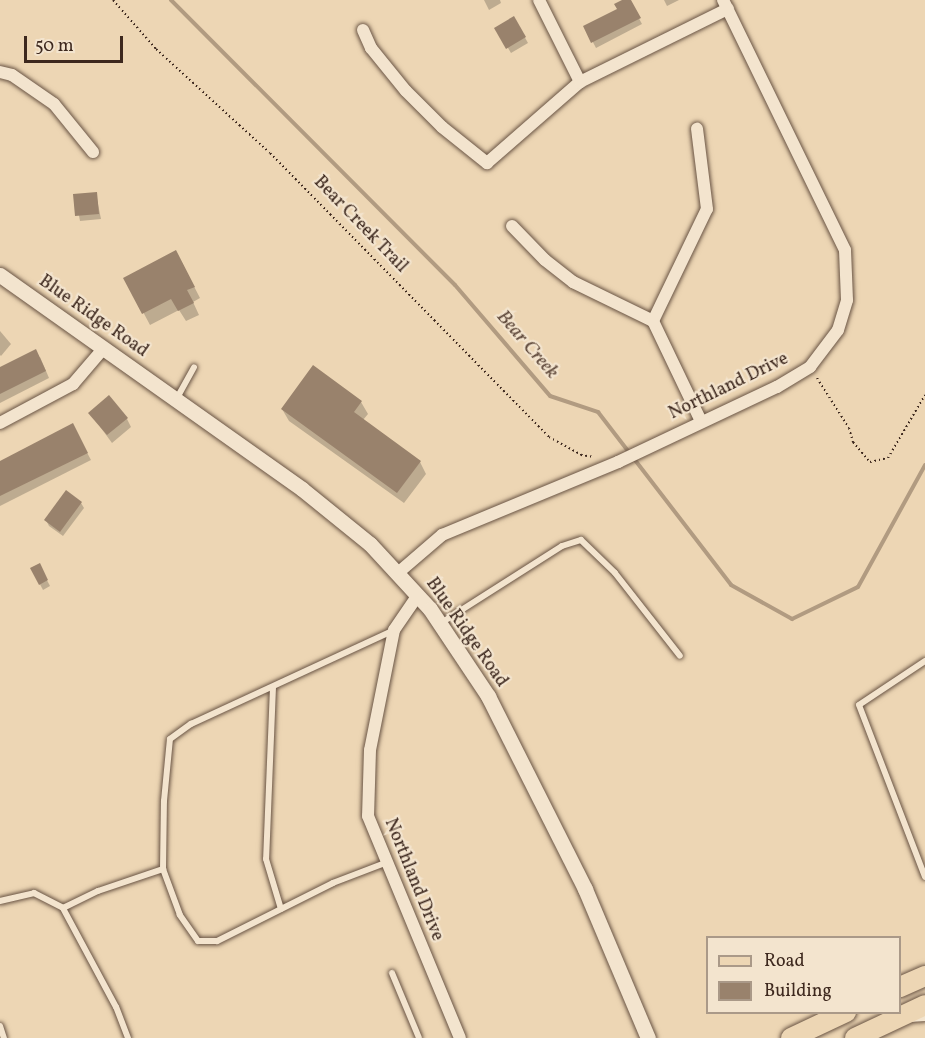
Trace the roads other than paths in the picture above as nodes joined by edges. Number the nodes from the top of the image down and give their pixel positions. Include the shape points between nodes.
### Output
1 (539, 0) edge
2 (725, 5) edge
3 (363, 30) dead end
4 (0, 72) edge
5 (580, 82) junction
6 (697, 129) dead end
7 (93, 152) dead end
8 (512, 226) dead end
9 (0, 274) edge
10 (653, 321) junction
11 (102, 350) junction
12 (194, 367) dead end
13 (177, 399) junction
14 (701, 421) junction
15 (0, 423) edge
16 (399, 572) junction
17 (418, 595) junction
18 (441, 623) junction
19 (394, 630) junction
20 (680, 656) dead end
21 (925, 661) edge
22 (273, 687) junction
23 (385, 863) junction
24 (163, 869) junction
25 (925, 877) edge
26 (0, 901) edge
27 (63, 908) junction
28 (282, 909) junction
29 (392, 973) dead end
30 (925, 976) edge
31 (901, 987) edge
32 (925, 1005) edge
33 (842, 1014) edge
34 (904, 1015) junction
35 (925, 1018) edge
36 (0, 1026) edge
37 (4, 1038) edge
38 (128, 1038) edge
39 (419, 1038) edge
40 (460, 1038) edge
41 (648, 1038) edge
42 (791, 1038) edge
43 (855, 1038) edge

1 - 5 street
2 - 5 street
2 - 14 street, Northland Drive via 833,220 845,250 847,300 838,330 810,367 777,387
3 - 5 street via 371,48 406,91 487,163
4 - 7 street via 12,75 54,104
6 - 10 street via 707,209
8 - 10 street via 573,282
9 - 11 street, Blue Ridge Road
10 - 14 street
11 - 13 street, Blue Ridge Road
11 - 15 street via 73,384
12 - 13 lane
13 - 16 street, Blue Ridge Road via 302,489
14 - 16 street, Northland Drive via 618,462 442,535
16 - 17 street, Blue Ridge Road
17 - 18 street, Blue Ridge Road
17 - 19 street, Northland Drive
18 - 20 lane via 562,546 580,540 588,543 615,573
18 - 41 street, Blue Ridge Road via 488,696 579,877
19 - 22 lane
19 - 23 street, Northland Drive via 370,761 368,816
21 - 25 lane via 859,705
22 - 24 lane via 191,724 170,739
22 - 28 lane via 266,859
23 - 28 lane
23 - 40 street, Northland Drive
24 - 27 lane via 98,891
24 - 28 lane via 180,915 198,941 218,941
26 - 27 lane via 34,893
27 - 38 lane via 116,1007
29 - 39 lane
30 - 31 main road
32 - 34 main road
33 - 42 main road
34 - 35 lane via 915,1020
34 - 43 main road
36 - 37 lane

